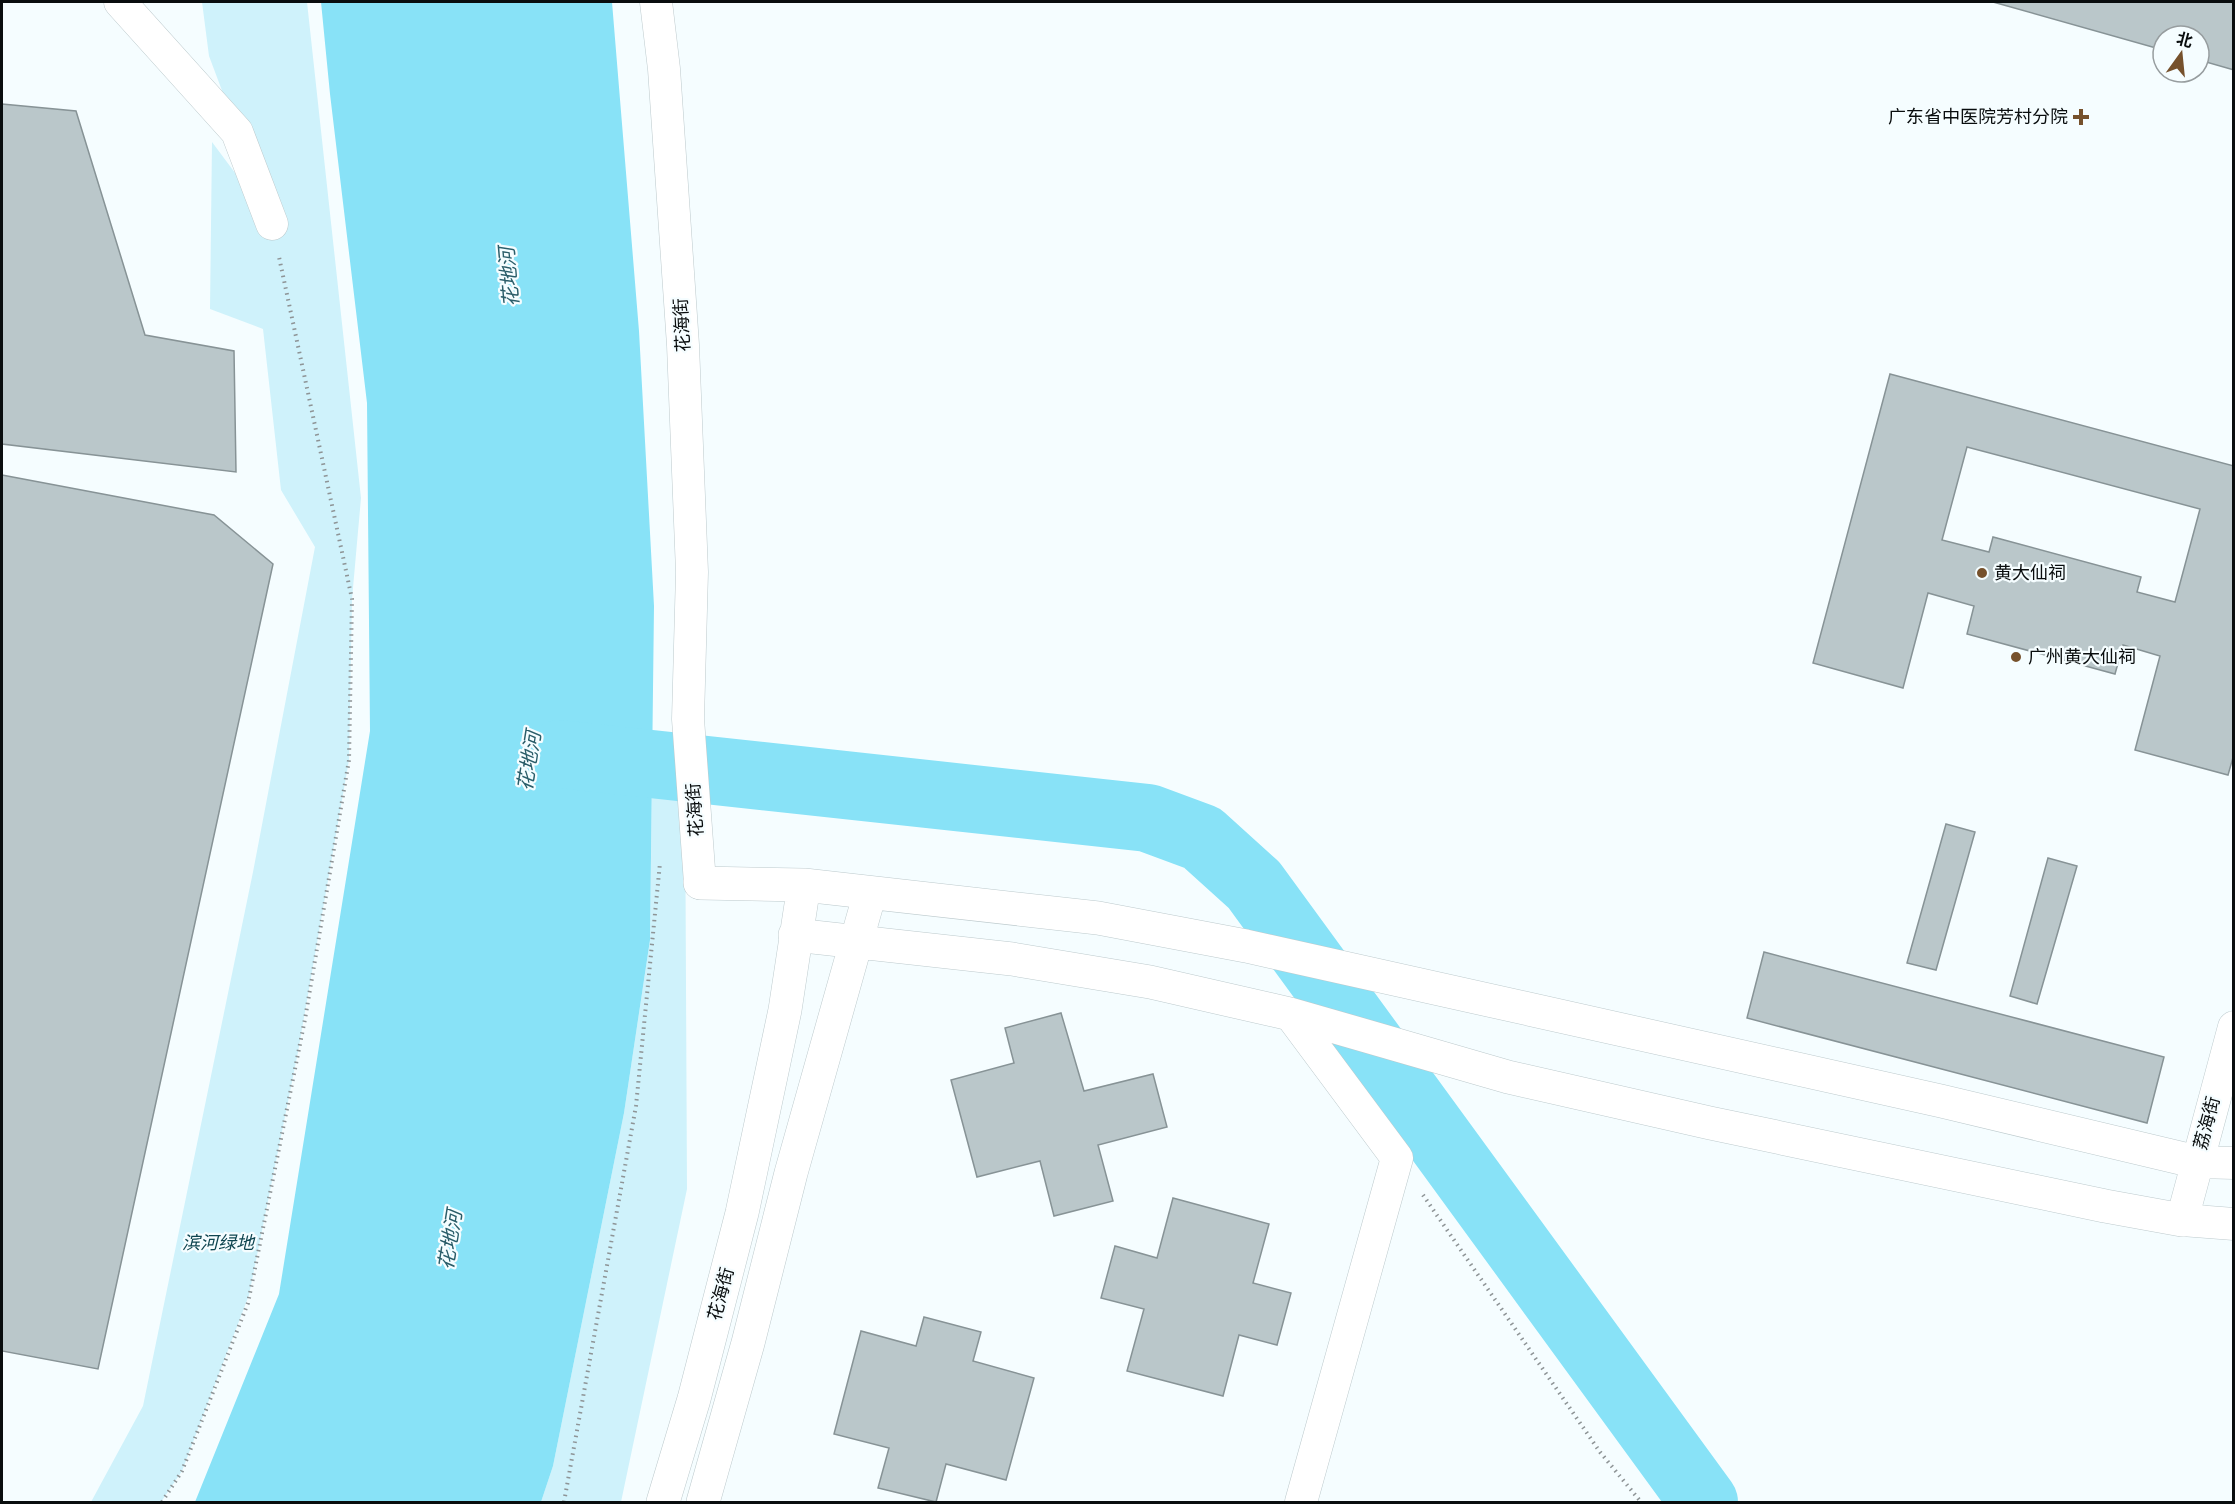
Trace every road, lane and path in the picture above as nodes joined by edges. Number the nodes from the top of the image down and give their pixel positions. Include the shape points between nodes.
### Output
1 (120, 2) edge
2 (656, 2) edge
3 (272, 224) joint
4 (660, 861) dead end
5 (700, 883) joint
6 (804, 885) junction
7 (870, 893) junction
8 (795, 935) junction
9 (858, 941) junction
10 (1290, 1014) junction
11 (2234, 1026) edge
12 (1397, 1158) junction
13 (2197, 1162) junction
14 (2234, 1163) edge
15 (2182, 1220) junction
16 (2234, 1224) edge
17 (162, 1503) edge
18 (564, 1503) edge
19 (663, 1503) edge
20 (703, 1503) edge
21 (1301, 1503) edge
22 (1641, 1503) edge

1 - 3 street via 237,132
2 - 5 street, 花海街 via 684,356 692,572 688,712
3 - 17 path via 352,599 349,760 305,1019 248,1303 182,1472
4 - 18 path via 636,1106
5 - 6 street, 花海街
6 - 7 street
6 - 8 street, 花海街
7 - 9 street, 花海街
7 - 13 street via 1098,918 1246,946
8 - 9 street
8 - 19 street, 花海街 via 785,1010 742,1214
9 - 10 street via 1012,959 1150,982
9 - 20 street, 花海街 via 790,1173
10 - 12 street
10 - 15 street via 1508,1077 1710,1124
11 - 13 street, 荔海街
12 - 21 street
12 - 22 path via 1600,1452
13 - 14 street
13 - 15 street, 荔海街
15 - 16 street

